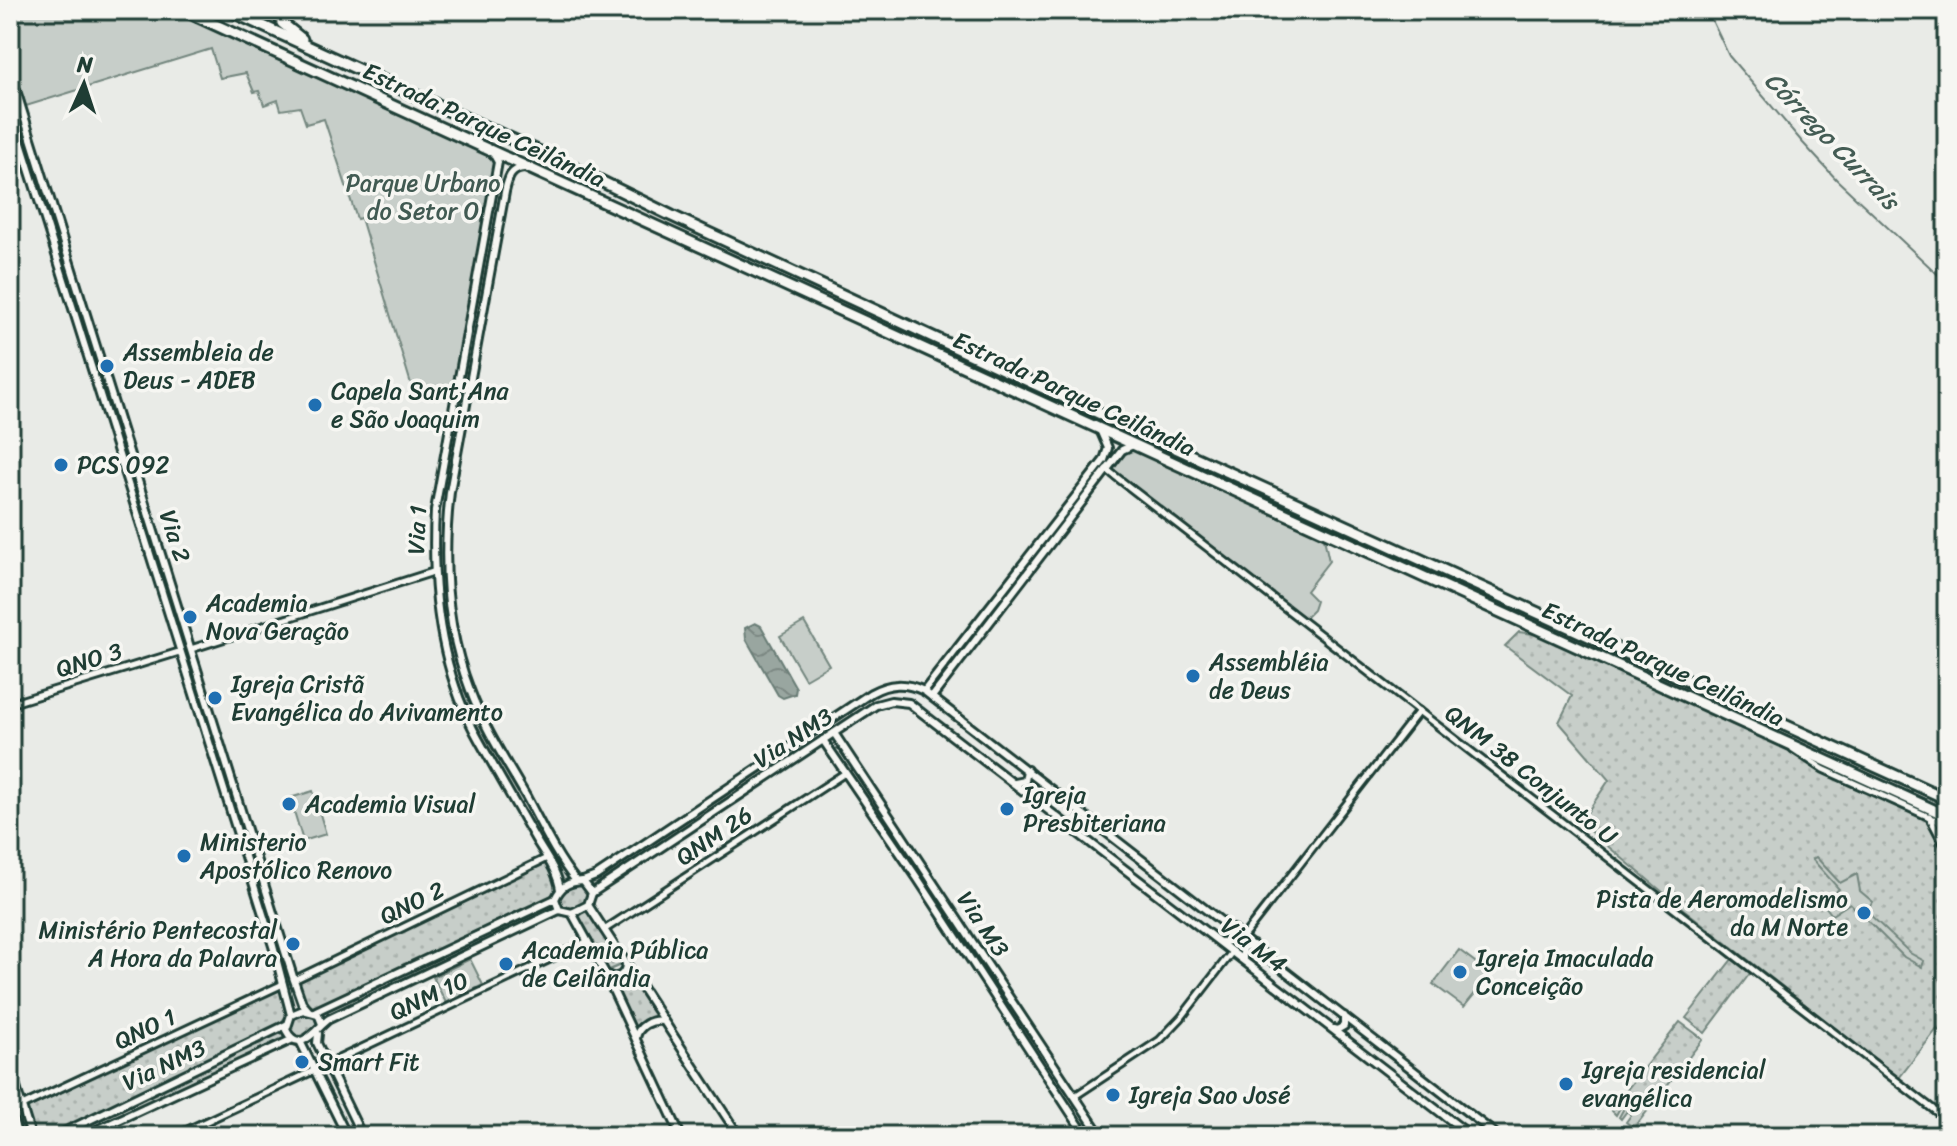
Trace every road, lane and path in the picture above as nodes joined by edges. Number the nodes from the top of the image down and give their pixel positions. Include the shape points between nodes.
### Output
1 (183, 10) edge
2 (228, 10) edge
3 (277, 10) edge
4 (325, 56) junction
5 (353, 69) junction
6 (10, 71) edge
7 (318, 71) junction
8 (10, 108) edge
9 (492, 151) junction
10 (527, 167) junction
11 (45, 185) junction
12 (34, 188) junction
13 (48, 195) junction
14 (37, 198) junction
15 (734, 244) junction
16 (723, 256) junction
17 (468, 319) junction
18 (481, 322) junction
19 (99, 354) junction
20 (87, 356) junction
21 (103, 366) junction
22 (995, 366) junction
23 (91, 369) junction
24 (989, 378) junction
25 (1099, 429) junction
26 (1135, 445) junction
27 (456, 459) junction
28 (1107, 464) junction
29 (438, 489) junction
30 (1318, 512) junction
31 (1311, 525) junction
32 (162, 554) junction
33 (150, 557) junction
34 (166, 567) junction
35 (154, 570) junction
36 (433, 572) junction
37 (1595, 639) junction
38 (456, 647) junction
39 (191, 649) junction
40 (1588, 650) junction
41 (179, 652) junction
42 (940, 670) junction
43 (948, 677) junction
44 (452, 678) junction
45 (924, 691) junction
46 (458, 694) junction
47 (932, 697) junction
48 (858, 702) junction
49 (10, 704) edge
50 (1419, 711) junction
51 (841, 713) junction
52 (862, 714) junction
53 (482, 718) junction
54 (850, 722) junction
55 (834, 733) junction
56 (823, 740) junction
57 (1779, 740) junction
58 (222, 748) junction
59 (211, 750) junction
60 (846, 751) junction
61 (836, 759) junction
62 (225, 760) junction
63 (215, 762) junction
64 (1027, 770) junction
65 (845, 773) junction
66 (750, 774) junction
67 (1040, 780) junction
68 (736, 783) junction
69 (1015, 783) junction
70 (756, 784) junction
71 (1916, 785) junction
72 (742, 793) junction
73 (1027, 793) junction
74 (1911, 800) junction
75 (1929, 800) junction
76 (1947, 800) edge
77 (1929, 816) junction
78 (1947, 816) edge
79 (1947, 825) edge
80 (1943, 842) junction
81 (1947, 850) edge
82 (547, 858) junction
83 (927, 873) junction
84 (918, 879) junction
85 (580, 881) junction
86 (560, 890) junction
87 (592, 893) junction
88 (555, 899) junction
89 (588, 905) junction
90 (559, 910) junction
91 (572, 913) junction
92 (1232, 928) junction
93 (603, 931) junction
94 (1243, 937) junction
95 (588, 941) junction
96 (1220, 942) junction
97 (284, 943) junction
98 (1253, 945) junction
99 (273, 946) junction
100 (1232, 952) junction
101 (288, 956) junction
102 (1243, 959) junction
103 (276, 960) junction
104 (625, 963) junction
105 (974, 966) junction
106 (604, 971) junction
107 (294, 980) junction
108 (283, 984) junction
109 (1005, 991) junction
110 (311, 1010) junction
111 (291, 1015) junction
112 (1344, 1016) junction
113 (663, 1021) junction
114 (322, 1024) junction
115 (286, 1025) junction
116 (1355, 1025) junction
117 (1333, 1029) junction
118 (318, 1033) junction
119 (636, 1039) junction
120 (1345, 1039) junction
121 (297, 1040) junction
122 (1037, 1061) junction
123 (328, 1064) junction
124 (316, 1070) junction
125 (11, 1073) edge
126 (1068, 1086) junction
127 (1075, 1096) junction
128 (22, 1106) junction
129 (10, 1112) edge
130 (1947, 1120) edge
131 (1483, 1125) junction
132 (1482, 1135) edge
133 (18, 1136) edge
134 (31, 1136) edge
135 (56, 1136) edge
136 (84, 1136) edge
137 (175, 1136) edge
138 (349, 1136) edge
139 (362, 1136) edge
140 (681, 1136) edge
141 (739, 1136) edge
142 (1088, 1136) edge
143 (1101, 1136) edge
144 (1471, 1136) edge
145 (1495, 1136) edge

1 - 7 highway, Estrada Parque Ceilândia
2 - 4 highway, Estrada Parque Ceilândia
3 - 5 highway via 289,31
4 - 5 highway, Estrada Parque Ceilândia
4 - 7 highway via 317,61
5 - 15 highway, Estrada Parque Ceilândia
6 - 11 main road, Via 2
7 - 9 highway, Estrada Parque Ceilândia
8 - 12 main road, Via 2
9 - 10 highway, Estrada Parque Ceilândia
9 - 17 main road, Via 1 via 498,162
10 - 16 highway, Estrada Parque Ceilândia
10 - 18 main road, Via 1 via 515,170 508,180
11 - 12 main road
11 - 13 main road, Via 2
12 - 14 main road, Via 2
13 - 14 main road
13 - 19 main road, Via 2
14 - 20 main road, Via 2
15 - 16 highway via 732,254
15 - 22 highway, Estrada Parque Ceilândia
16 - 24 highway, Estrada Parque Ceilândia
17 - 18 main road
17 - 29 main road, Via 1
18 - 27 main road, Via 1
19 - 20 main road
19 - 21 main road, Via 2
20 - 23 main road, Via 2
21 - 23 main road
21 - 32 main road, Via 2
22 - 24 highway via 987,370
22 - 30 highway, Estrada Parque Ceilândia
23 - 33 main road, Via 2
24 - 25 highway, Estrada Parque Ceilândia
25 - 26 highway, Estrada Parque Ceilândia
25 - 28 main road via 1108,448
26 - 28 main road via 1124,447
26 - 31 highway, Estrada Parque Ceilândia
27 - 29 main road via 447,493 441,495
27 - 38 main road, Via 1 via 445,573
28 - 42 main road
28 - 43 main road
28 - 50 street, QNM 38 Conjunto U
29 - 36 main road, Via 1
30 - 31 highway via 1322,521
30 - 37 highway, Estrada Parque Ceilândia
31 - 40 highway, Estrada Parque Ceilândia
32 - 33 main road via 157,560
32 - 34 main road, Via 2
33 - 35 main road, Via 2
34 - 35 main road
34 - 39 main road, Via 2
35 - 41 main road, Via 2
36 - 39 street
36 - 44 main road, Via 1
37 - 40 highway via 1587,641
37 - 71 highway, Estrada Parque Ceilândia
38 - 44 main road via 462,677
38 - 53 main road, Via 1
39 - 58 main road, Via 2
40 - 57 highway, Estrada Parque Ceilândia
41 - 49 street, QNO 3
41 - 59 main road, Via 2
42 - 43 main road
42 - 45 main road
43 - 47 main road
44 - 46 main road, Via 1
45 - 47 main road
45 - 48 main road, Via NM3 via 896,684
46 - 53 main road via 467,690
46 - 82 main road, Via 1 via 476,736
47 - 64 main road, Via M4
48 - 51 main road, Via NM3
48 - 52 main road
50 - 94 street
50 - 130 street, QNM 38 Conjunto U
51 - 54 main road
51 - 66 main road, Via NM3
52 - 54 main road, Via NM3
52 - 69 main road, Via NM3 via 887,701 913,705
53 - 85 main road, Via 1
54 - 55 main road, Via NM3
55 - 56 main road, Via NM3
55 - 60 main road, Via M3
56 - 61 main road
56 - 70 main road, Via NM3
57 - 74 highway, Estrada Parque Ceilândia
57 - 77 street via 1823,769
58 - 59 main road
58 - 62 main road, Via 2
59 - 63 main road, Via 2
60 - 61 main road
60 - 83 main road, Via M3
61 - 65 main road
62 - 63 main road
62 - 97 main road, Via 2
63 - 99 main road, Via 2
64 - 67 main road, Via M4
64 - 69 main road via 1025,781
65 - 84 main road, Via M3
65 - 93 street, QNM 26
66 - 68 main road, Via NM3
66 - 70 main road
67 - 73 main road via 1031,783
67 - 92 main road, Via M4
68 - 72 main road via 742,784
68 - 85 main road, Via NM3 via 596,876
69 - 73 main road, Via M4
70 - 72 main road, Via NM3
71 - 75 highway
71 - 76 highway, Estrada Parque Ceilândia
72 - 87 main road, Via NM3
73 - 96 main road, Via M4
74 - 75 highway
74 - 78 highway, Estrada Parque Ceilândia
75 - 76 highway
75 - 78 highway
77 - 79 street
77 - 80 street
79 - 80 street
80 - 81 street
82 - 86 main road, Via 1
82 - 107 street, QNO 2
83 - 84 main road via 920,872
83 - 109 main road, Via M3
84 - 105 main road, Via M3
85 - 86 main road
85 - 87 main road
86 - 88 main road
87 - 89 main road
88 - 90 main road
88 - 110 main road
89 - 91 main road
89 - 93 main road
90 - 91 main road
90 - 114 main road
91 - 95 main road
92 - 94 main road, Via M4
92 - 96 main road via 1231,941
93 - 104 main road
94 - 98 main road, Via M4
95 - 106 main road
95 - 123 street, QNM 10
96 - 100 main road, Via M4
97 - 99 main road via 281,948
97 - 101 main road, Via 2
98 - 102 main road via 1243,948
98 - 112 main road, Via M4
99 - 103 main road, Via 2
100 - 102 main road, Via M4
100 - 127 street via 1160,1040
101 - 103 main road
101 - 107 main road, Via 2
102 - 117 main road, Via M4
103 - 108 main road, Via 2
104 - 106 main road via 619,977
104 - 113 main road
105 - 109 main road via 998,997
105 - 122 main road
106 - 119 main road
107 - 110 main road, Via 2 via 302,1003
108 - 111 main road, Via 2
108 - 128 street, QNO 1
109 - 126 main road, Via M3
110 - 111 main road
110 - 114 main road
111 - 115 main road
112 - 116 main road, Via M4
112 - 117 main road via 1344,1026
113 - 119 main road via 643,1026
113 - 141 main road
114 - 118 main road
115 - 121 main road via 286,1033
115 - 135 main road, Via NM3
116 - 120 main road
116 - 131 main road, Via M4
117 - 120 main road, Via M4
118 - 121 main road
118 - 123 main road via 317,1043
119 - 140 main road
120 - 144 main road, Via M4
121 - 124 main road
121 - 136 main road, Via NM3
122 - 126 main road via 1044,1054
122 - 142 main road
123 - 139 main road
124 - 137 street
124 - 138 main road
125 - 128 main road
126 - 127 main road, Via M3
127 - 143 main road, Via M3
128 - 134 main road
129 - 133 main road
131 - 132 main road
131 - 145 main road, Via M4

